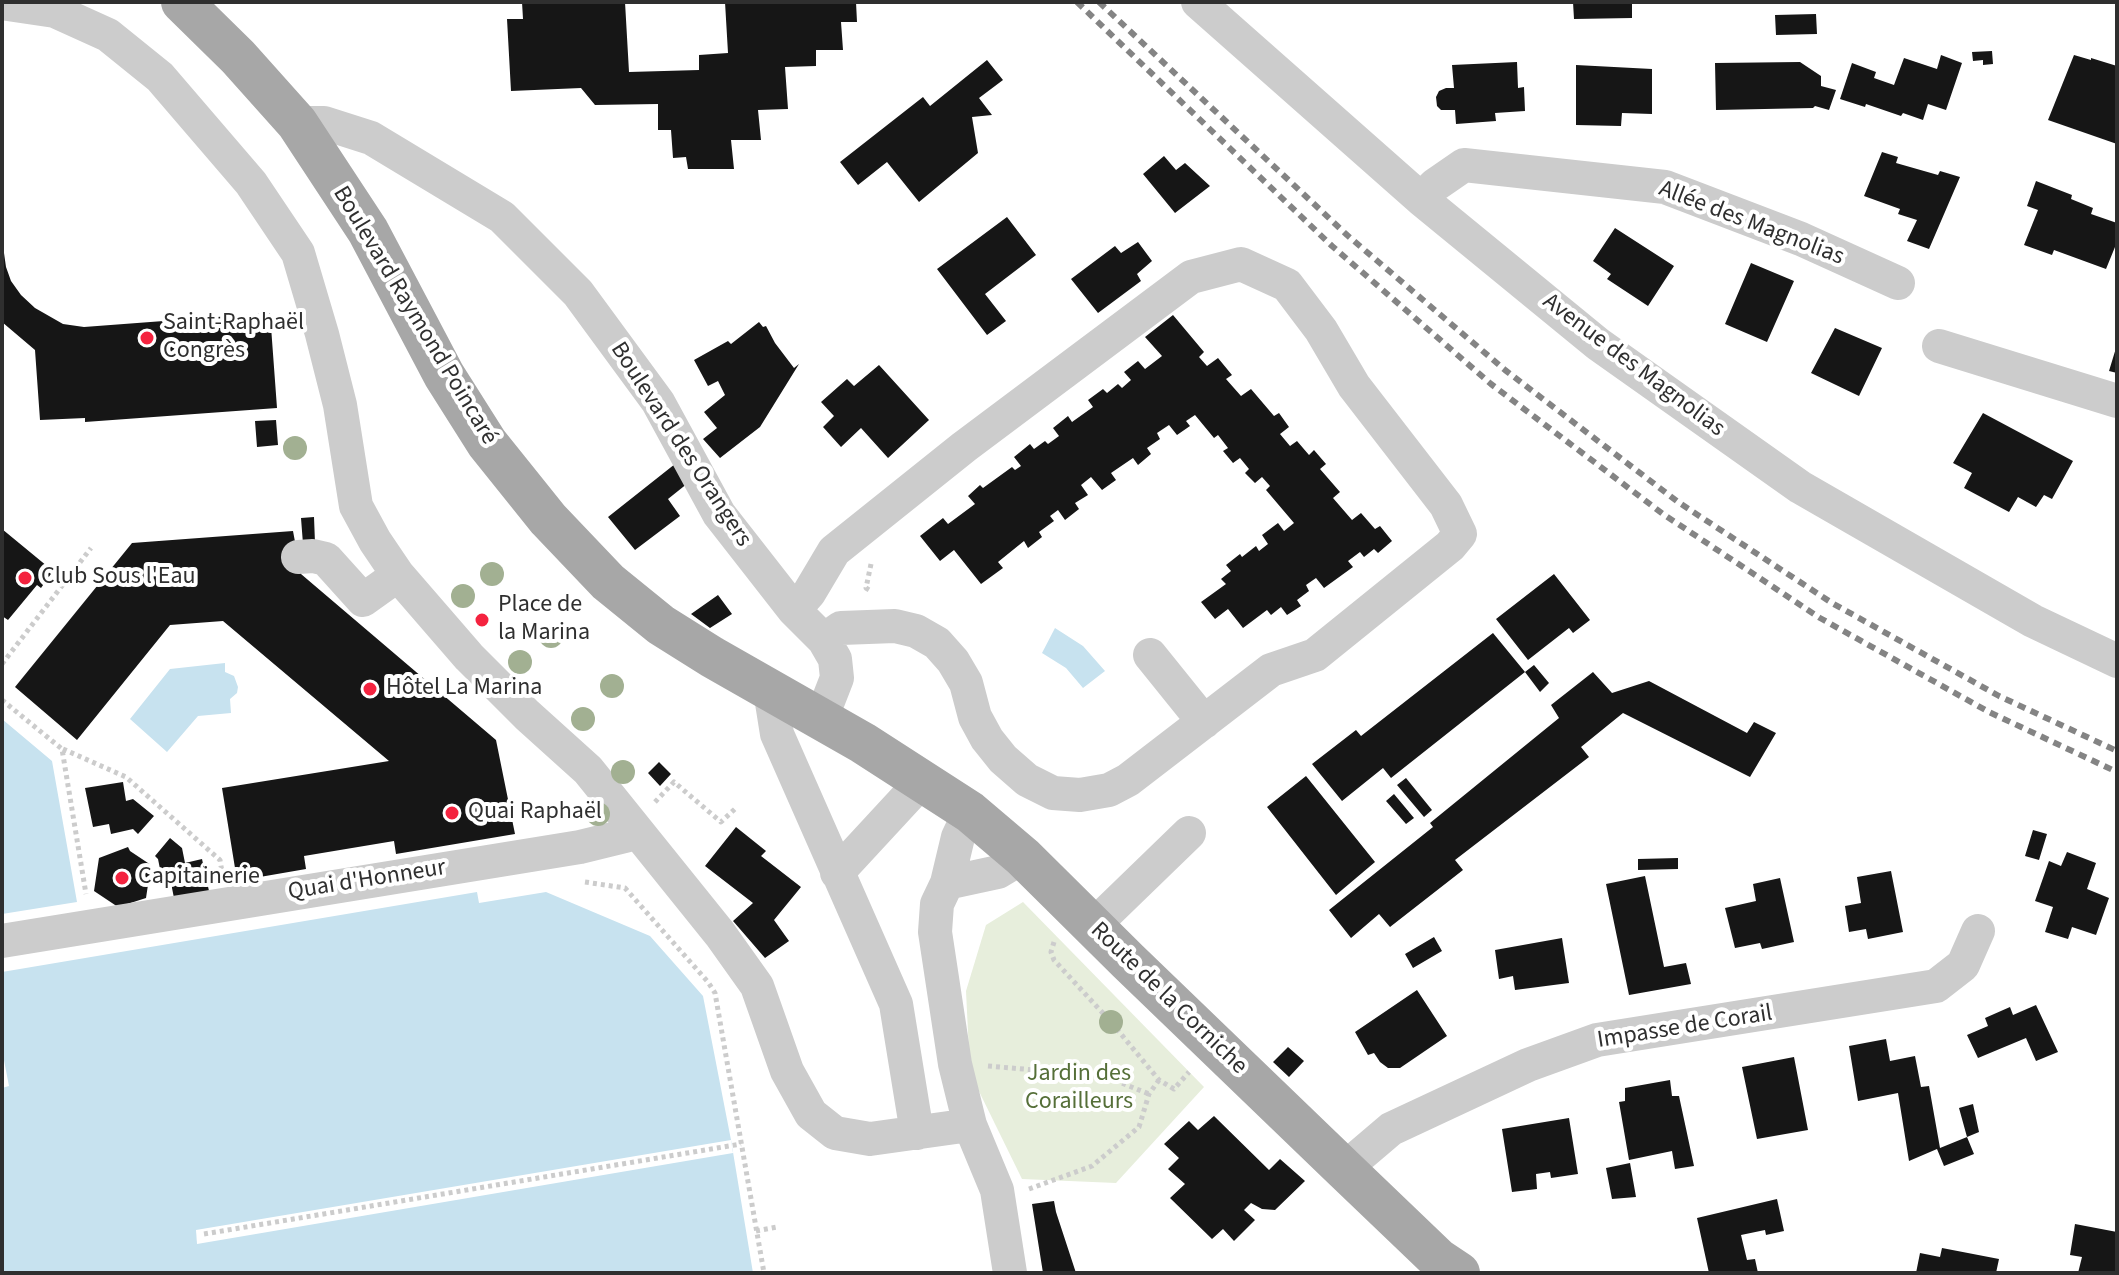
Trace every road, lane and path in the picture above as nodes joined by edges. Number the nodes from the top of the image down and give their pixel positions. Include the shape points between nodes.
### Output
1 (182, 2) edge
2 (1198, 2) edge
3 (2, 3) edge
4 (297, 123) junction
5 (1421, 199) junction
6 (1898, 283) dead end
7 (1939, 346) dead end
8 (2117, 401) edge
9 (858, 531) junction
10 (91, 548) dead end
11 (298, 557) dead end
12 (398, 575) junction
13 (794, 610) junction
14 (907, 629) junction
15 (824, 640) junction
16 (1150, 655) dead end
17 (2117, 661) edge
18 (2, 664) edge
19 (770, 690) junction
20 (2, 700) edge
21 (821, 719) junction
22 (1204, 722) junction
23 (863, 743) joint
24 (62, 749) junction
25 (923, 780) junction
26 (690, 796) dead end
27 (737, 807) dead end
28 (970, 812) junction
29 (637, 833) junction
30 (1189, 833) dead end
31 (1023, 857) junction
32 (837, 873) junction
33 (583, 882) dead end
34 (947, 883) junction
35 (228, 904) junction
36 (91, 926) junction
37 (1093, 926) junction
38 (1978, 931) dead end
39 (2, 941) edge
40 (1055, 941) dead end
41 (985, 1066) dead end
42 (1185, 1075) dead end
43 (1159, 1080) junction
44 (1149, 1094) junction
45 (970, 1125) junction
46 (917, 1133) junction
47 (741, 1144) junction
48 (1344, 1169) junction
49 (998, 1201) junction
50 (777, 1227) dead end
51 (756, 1231) junction
52 (204, 1234) dead end
53 (764, 1273) edge
54 (1010, 1273) edge
55 (1459, 1273) edge

1 - 4 main road, Boulevard Raymond Poincaré
2 - 5 street, Avenue des Magnolias
3 - 12 street via 55,11 108,35 160,77 251,183 298,253 340,405 356,506
4 - 13 street, Boulevard des Orangers via 324,123 371,138 502,217 587,305 658,402 719,514
4 - 19 main road, Boulevard Raymond Poincaré via 368,231 480,432 548,519 608,582 661,625
5 - 6 street, Allée des Magnolias via 1464,165 1665,187
5 - 17 street, Avenue des Magnolias via 1598,344 1800,487 2033,621
7 - 8 street
9 - 13 street via 834,551
9 - 14 path via 871,548 866,588 895,604
9 - 22 street via 1191,277 1241,264 1287,285 1354,386 1446,505 1460,534 1315,655 1271,670
10 - 18 path
11 - 12 street via 326,559 363,600
12 - 29 street via 469,657 588,770
13 - 15 street, Boulevard des Orangers
14 - 15 street via 841,628
14 - 22 street via 937,643 953,661 966,683 975,717 1003,759 1053,793 1109,790
15 - 21 street, Boulevard des Orangers via 835,659 837,678
16 - 22 street
19 - 21 main road, Boulevard Raymond Poincaré
19 - 32 street via 777,734
20 - 24 path
21 - 23 main road, Boulevard Raymond Poincaré
23 - 25 main road, Route de la Corniche
24 - 35 path via 126,777 220,860
24 - 36 path
25 - 28 main road, Route de la Corniche
25 - 32 street
26 - 27 path via 721,822
28 - 31 main road, Route de la Corniche
28 - 34 street
29 - 35 street, Quai d'Honneur via 580,847
29 - 46 street via 757,986 787,1071 811,1114 835,1133 870,1139
30 - 37 street
31 - 34 street via 998,872
31 - 37 main road, Route de la Corniche
32 - 46 street via 896,1004
33 - 47 path via 625,888 715,993
34 - 45 street via 937,904 935,932
35 - 36 street, Quai d'Honneur
36 - 39 street, Quai d'Honneur
37 - 48 main road, Route de la Corniche
38 - 48 street, Impasse de Corail via 1963,965 1936,986 1597,1040 1528,1065 1391,1129
40 - 43 path via 1054,960
41 - 44 path via 1104,1076
42 - 43 path via 1174,1089
43 - 44 path
44 - 49 path via 1139,1127 1092,1166
45 - 46 street
45 - 49 street
47 - 51 path
47 - 52 path
48 - 55 main road, Route de la Corniche
49 - 54 street
50 - 51 path
51 - 53 path

